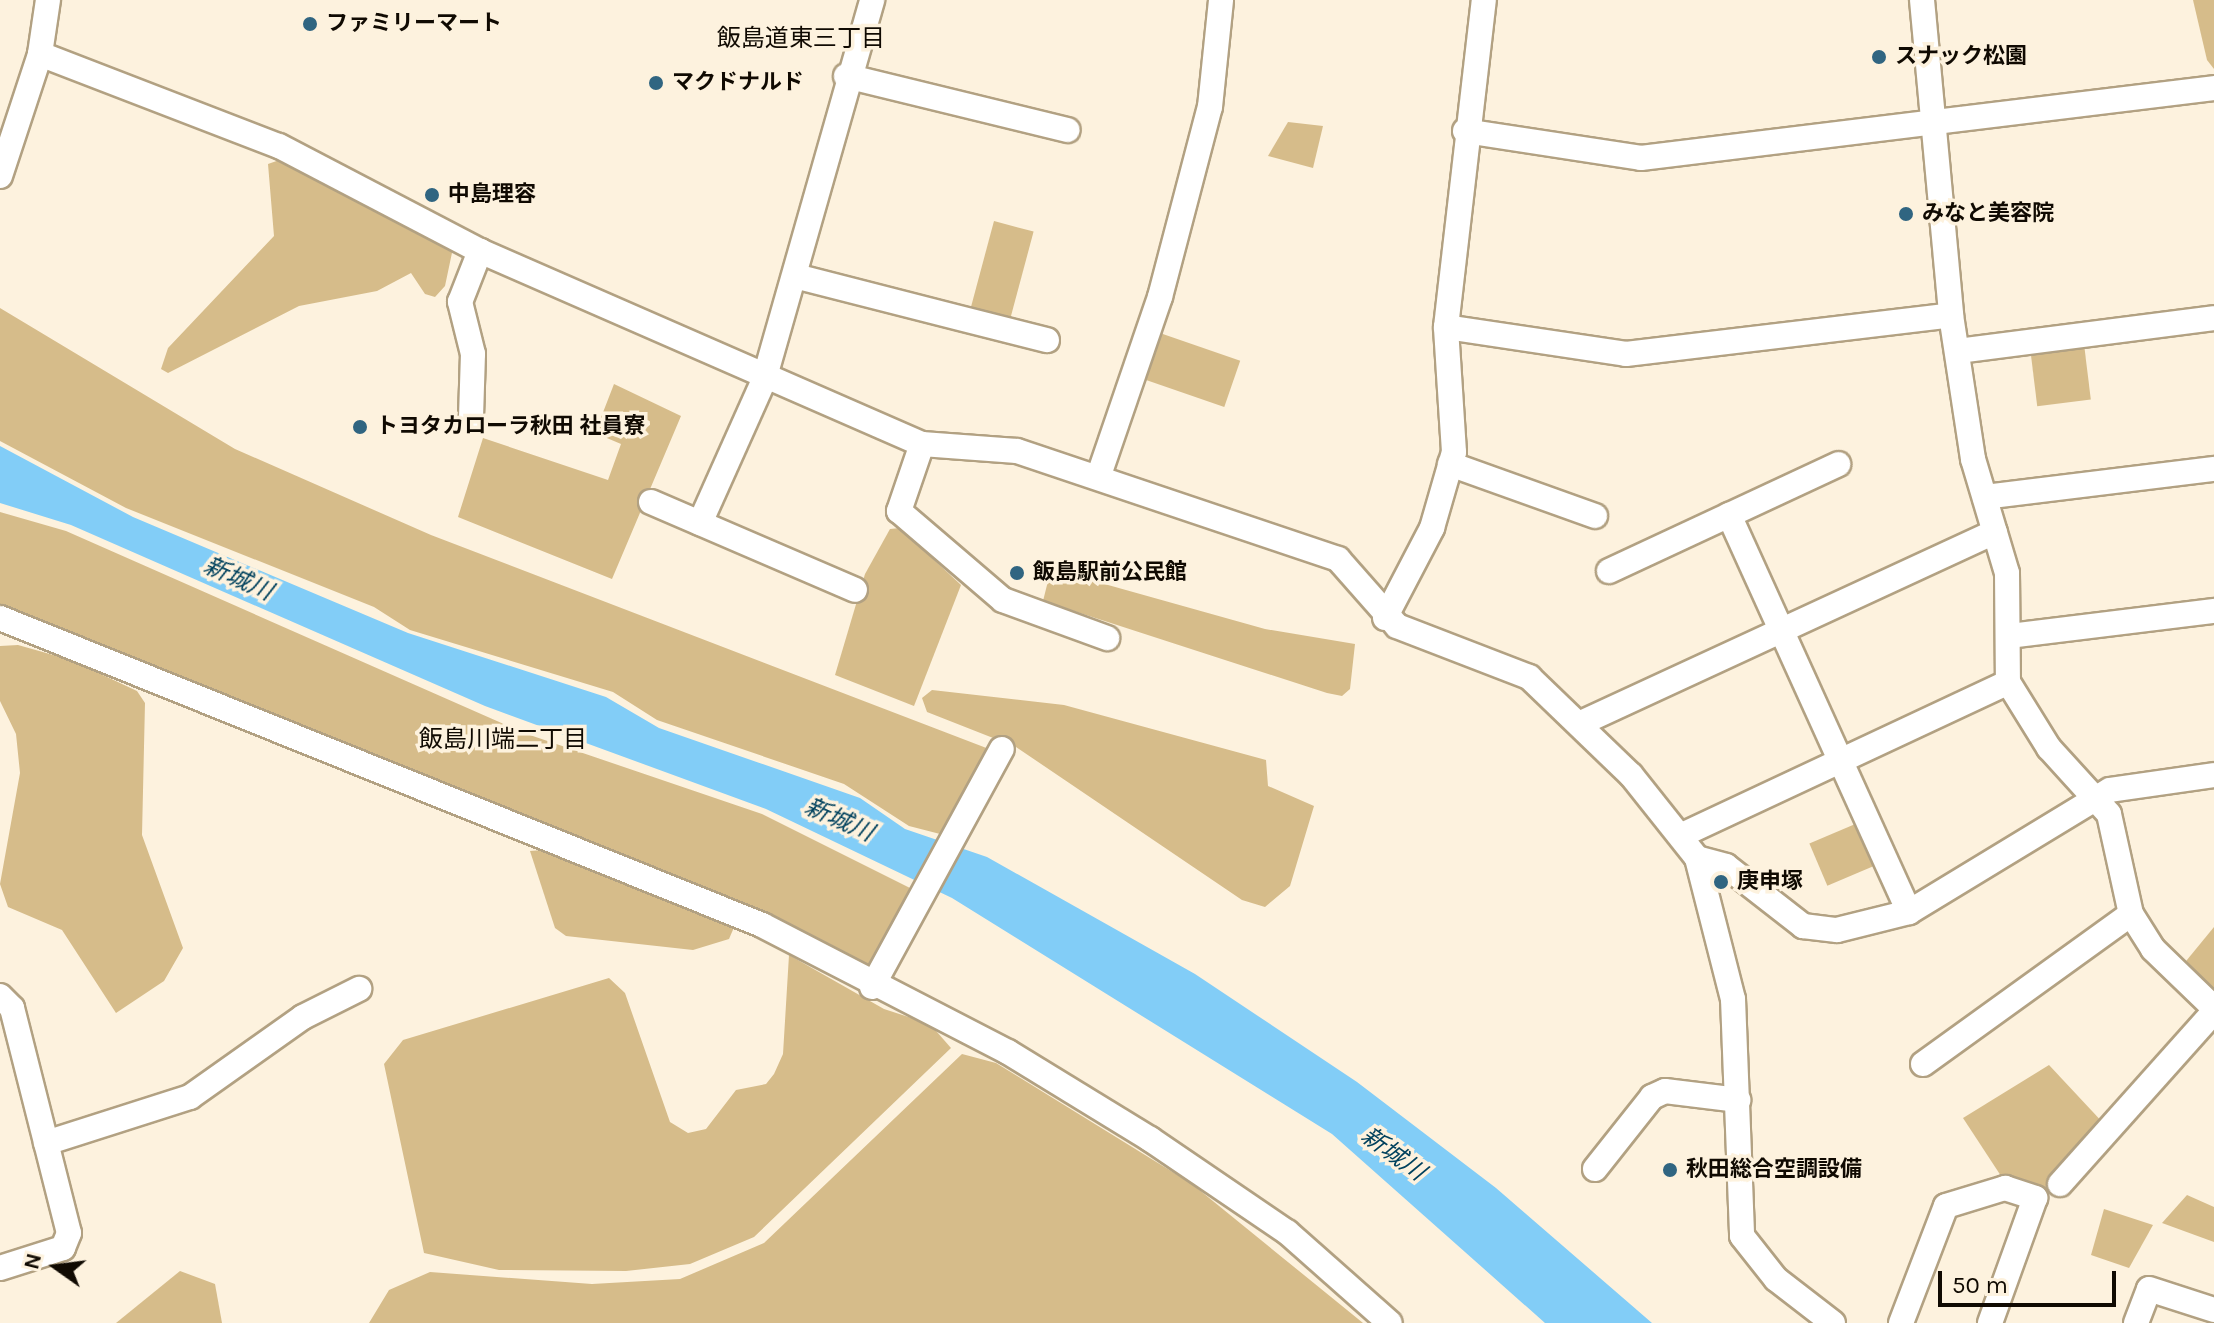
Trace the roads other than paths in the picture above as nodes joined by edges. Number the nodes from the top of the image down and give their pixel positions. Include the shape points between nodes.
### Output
1 (48, 0) edge
2 (872, 0) edge
3 (1221, 0) edge
4 (1484, 0) edge
5 (1922, 0) edge
6 (40, 54) junction
7 (846, 76) junction
8 (2214, 88) edge
9 (1932, 122) junction
10 (1067, 130) dead end
11 (1465, 131) junction
12 (0, 176) edge
13 (480, 251) junction
14 (795, 276) junction
15 (1951, 315) junction
16 (2214, 318) edge
17 (1446, 327) junction
18 (1047, 340) dead end
19 (1958, 351) junction
20 (764, 380) junction
21 (471, 417) dead end
22 (922, 444) junction
23 (1450, 464) junction
24 (1838, 464) dead end
25 (2214, 469) edge
26 (1099, 475) junction
27 (1985, 497) junction
28 (651, 502) dead end
29 (1729, 515) junction
30 (1595, 516) dead end
31 (700, 523) junction
32 (1995, 532) junction
33 (1609, 571) dead end
34 (855, 590) dead end
35 (2214, 611) edge
36 (0, 618) edge
37 (1385, 618) junction
38 (1781, 630) junction
39 (2010, 636) junction
40 (1107, 638) dead end
41 (2008, 682) junction
42 (1579, 724) junction
43 (1002, 749) dead end
44 (1840, 757) junction
45 (2214, 775) edge
46 (2095, 796) junction
47 (1682, 835) junction
48 (1697, 858) junction
49 (1909, 912) junction
50 (2131, 914) junction
51 (878, 979) junction
52 (359, 989) dead end
53 (0, 996) edge
54 (2214, 1010) edge
55 (1923, 1064) dead end
56 (1738, 1100) junction
57 (46, 1143) junction
58 (1595, 1169) dead end
59 (2060, 1184) dead end
60 (0, 1268) edge
61 (2214, 1310) edge
62 (1390, 1323) edge
63 (1833, 1323) edge
64 (1901, 1323) edge
65 (1990, 1323) edge
66 (2136, 1323) edge

1 - 6 street
2 - 7 street
3 - 26 street via 1210,107 1160,297
4 - 11 street
5 - 9 street
6 - 12 street
6 - 13 street via 279,146
7 - 10 street
7 - 14 street
8 - 9 street
9 - 11 street via 1641,158
9 - 15 street
11 - 17 street
13 - 20 street
13 - 21 street via 460,302 473,354
14 - 18 street
14 - 20 street
15 - 17 street via 1626,354
15 - 19 street
16 - 19 street
17 - 23 street
19 - 27 street
20 - 22 street
20 - 31 street
22 - 26 street via 1017,451
22 - 40 street via 899,511 1003,600
23 - 30 street
23 - 37 street via 1432,528
24 - 29 street
25 - 27 street
26 - 37 street via 1338,559 1353,569
27 - 32 street
28 - 31 street
29 - 33 street
29 - 38 street
31 - 34 street
32 - 38 street
32 - 39 street via 2007,573
35 - 39 street
36 - 51 street via 762,925
37 - 42 street via 1508,664
38 - 42 street
38 - 44 street
39 - 41 street
41 - 44 street
41 - 46 street via 2049,748
42 - 47 street
43 - 51 street
44 - 47 street
44 - 49 street
45 - 46 street
46 - 49 street
46 - 50 street via 2109,814
47 - 48 street
48 - 49 street via 1726,866 1803,926 1837,930
48 - 56 street via 1733,999
50 - 54 street via 2153,949
50 - 55 street
51 - 62 street via 1150,1139 1287,1232
52 - 57 street via 303,1017 190,1097
53 - 57 street via 12,1008
54 - 59 street
56 - 58 street via 1665,1091 1652,1097
56 - 63 street via 1734,1182 1742,1236 1776,1279
57 - 60 street via 66,1240 63,1248
61 - 66 street via 2149,1289
64 - 65 street via 1946,1206 2005,1188 2035,1198

